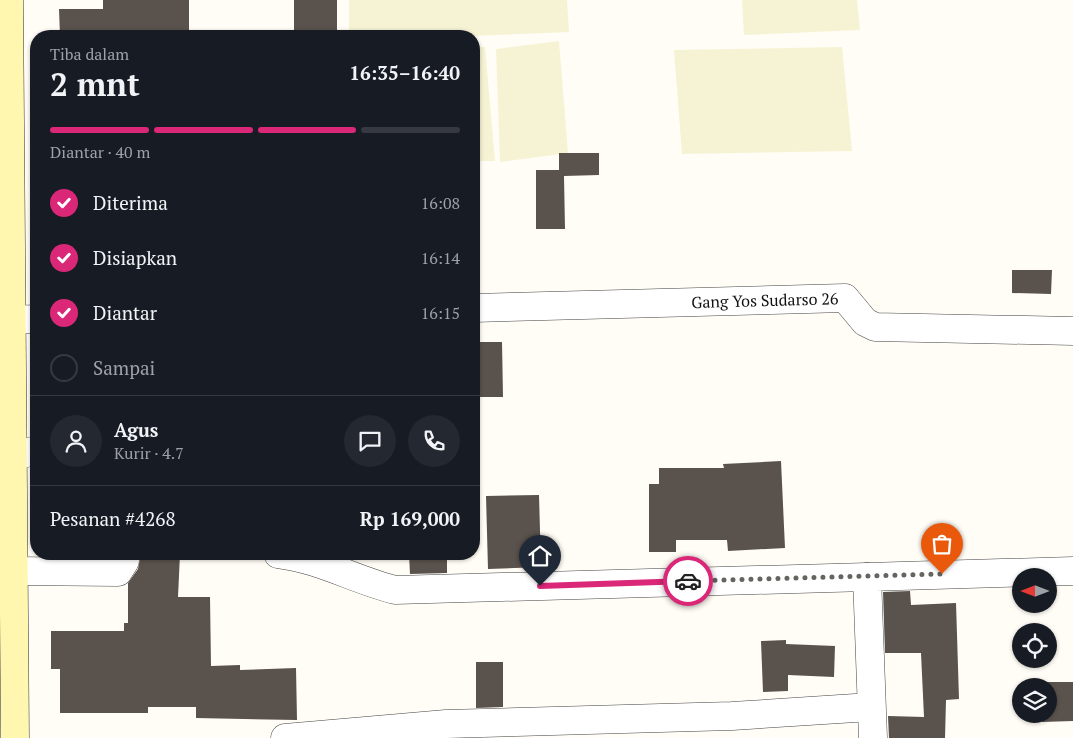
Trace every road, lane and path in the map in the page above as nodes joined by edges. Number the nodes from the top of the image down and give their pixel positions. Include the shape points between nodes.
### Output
1 (9, 0) edge
2 (5, 208) edge
3 (480, 308) edge
4 (15, 310) edge
5 (1073, 331) edge
6 (16, 455) edge
7 (9, 559) edge
8 (124, 560) edge
9 (311, 560) edge
10 (1073, 571) edge
11 (867, 576) junction
12 (871, 707) junction
13 (15, 738) edge
14 (285, 738) edge
15 (872, 738) edge

1 - 2 street
2 - 4 street
3 - 5 street, Gang Yos Sudarso 26 via 846,298 865,322 875,327
4 - 6 street
6 - 7 street
7 - 8 street via 118,572
7 - 13 street
9 - 11 street via 395,590
10 - 11 street
11 - 12 street
12 - 14 street via 732,716 446,724
12 - 15 street

